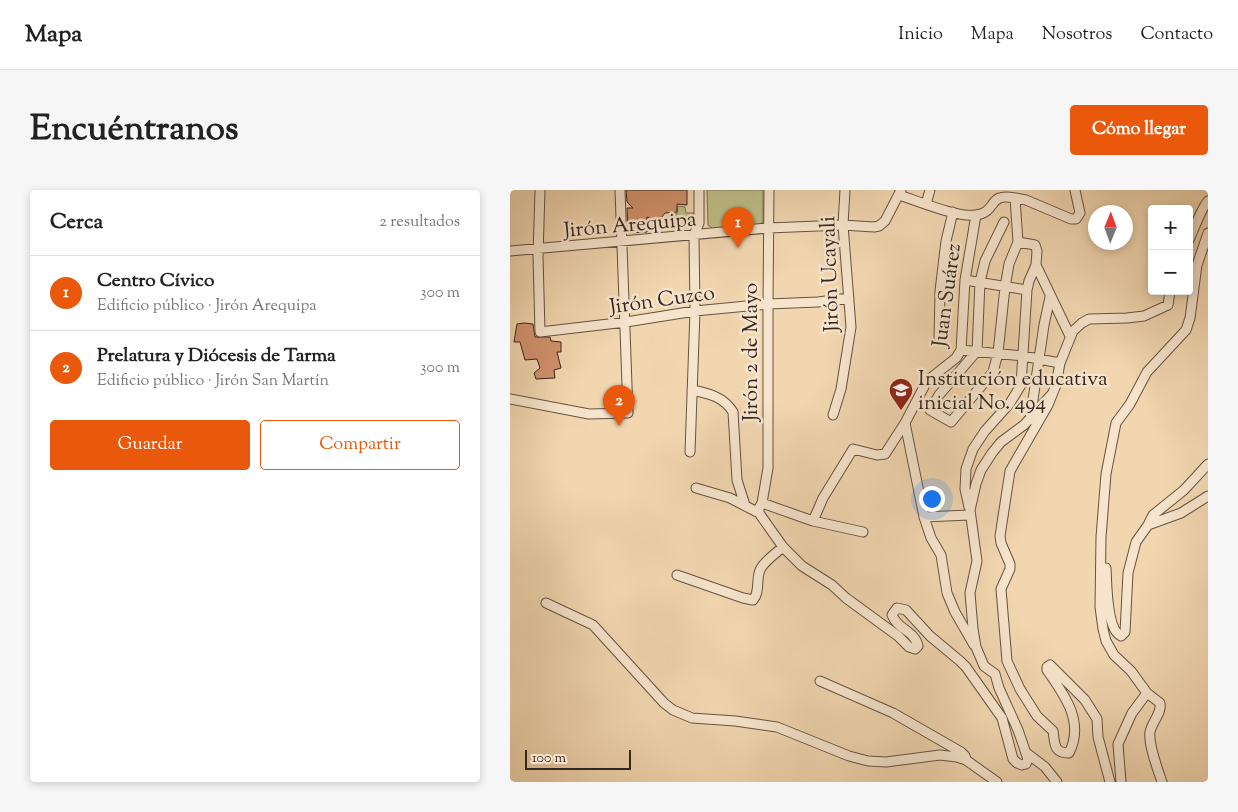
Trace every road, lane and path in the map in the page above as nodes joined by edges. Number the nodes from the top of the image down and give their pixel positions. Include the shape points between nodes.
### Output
1 (540, 190) edge
2 (620, 190) edge
3 (699, 190) edge
4 (769, 190) edge
5 (845, 190) edge
6 (930, 190) edge
7 (1075, 190) edge
8 (901, 192) edge
9 (1015, 198) junction
10 (1208, 200) edge
11 (926, 204) junction
12 (953, 212) junction
13 (976, 216) junction
14 (1004, 222) dead end
15 (843, 225) junction
16 (768, 228) junction
17 (1193, 232) edge
18 (1208, 233) edge
19 (694, 235) junction
20 (622, 241) junction
21 (1018, 242) junction
22 (538, 249) junction
23 (510, 251) edge
24 (1036, 265) junction
25 (965, 280) junction
26 (980, 282) junction
27 (1005, 287) junction
28 (1027, 290) junction
29 (1169, 295) edge
30 (1050, 297) junction
31 (849, 298) junction
32 (768, 304) junction
33 (695, 311) junction
34 (626, 322) junction
35 (1070, 336) junction
36 (940, 339) dead end
37 (961, 350) junction
38 (977, 351) junction
39 (998, 354) junction
40 (1023, 356) junction
41 (1040, 359) junction
42 (1060, 362) junction
43 (692, 390) junction
44 (1052, 394) junction
45 (510, 400) edge
46 (833, 415) dead end
47 (1030, 420) junction
48 (905, 423) junction
49 (690, 452) dead end
50 (1208, 464) edge
51 (696, 488) dead end
52 (1208, 496) edge
53 (762, 503) junction
54 (745, 505) junction
55 (970, 512) junction
56 (759, 513) junction
57 (924, 517) junction
58 (813, 521) junction
59 (1148, 525) junction
60 (863, 532) dead end
61 (783, 547) junction
62 (1100, 564) junction
63 (677, 574) dead end
64 (546, 603) dead end
65 (976, 647) junction
66 (820, 681) dead end
67 (1147, 693) junction
68 (1028, 754) junction
69 (966, 760) junction
70 (997, 782) edge
71 (1057, 782) edge
72 (1110, 782) edge
73 (1121, 782) edge
74 (1162, 782) edge

1 - 22 street
2 - 20 street
3 - 19 street via 699,223
4 - 16 street, Jirón 2 de Mayo
5 - 15 street, Jirón Ucayali
6 - 11 street
7 - 9 street via 1080,213 1071,219
8 - 11 street
8 - 15 street, Jirón Arequipa via 882,224 874,227
9 - 13 street via 999,197 989,209
9 - 21 street
10 - 17 street
11 - 12 street
12 - 13 street
12 - 36 street via 940,291
13 - 25 street, Juan Suárez
14 - 26 street via 985,261
15 - 16 street, Jirón Arequipa
15 - 31 street, Jirón Ucayali
16 - 19 street, Jirón Arequipa
16 - 32 street, Jirón 2 de Mayo
18 - 62 street via 1197,265 1186,330 1147,372 1116,423 1106,474
19 - 20 street, Jirón Arequipa
19 - 33 street
20 - 22 street, Jirón Arequipa
20 - 34 street
21 - 24 street via 1035,245
21 - 27 street via 1009,264
22 - 23 street, Jirón Arequipa
22 - 34 street, Jirón Cuzco via 540,332
24 - 28 street
24 - 30 street
25 - 26 street
25 - 37 street, Juan Suárez
26 - 27 street
26 - 38 street
27 - 28 street
27 - 39 street
28 - 40 street
29 - 35 street via 1168,305 1164,308 1144,316 1089,319
30 - 35 street
30 - 41 street
31 - 32 street, Jirón Cuzco
31 - 46 street, Jirón Ucayali via 851,327 841,389
32 - 33 street, Jirón Cuzco
32 - 53 street, Jirón 2 de Mayo via 768,468
33 - 34 street, Jirón Cuzco
33 - 43 street
34 - 45 street via 628,412 589,414
35 - 42 street
37 - 38 street
37 - 48 street, Juan Suárez via 956,358 927,381
38 - 39 street
38 - 39 street via 930,410 951,422 993,372
39 - 40 street
40 - 41 street
40 - 55 street via 1021,385 1010,404 973,449 966,469 965,489
41 - 42 street
41 - 47 street
42 - 44 street
43 - 49 street
43 - 54 street via 722,400 732,412 737,480
44 - 47 street
44 - 72 street via 1010,471 1005,499 1000,544 1010,564 1001,589 1007,661 1037,716 1053,731 1054,744 1059,750 1069,753 1076,726 1066,698 1047,670 1048,665 1085,700 1097,719 1098,737
47 - 55 street via 992,453 981,470
48 - 57 street
48 - 58 street, Juan Suárez via 885,454 852,449
50 - 59 street via 1184,490 1153,515
51 - 54 street
52 - 59 street via 1181,513
53 - 56 street, Jirón 2 de Mayo
53 - 58 street
54 - 56 street
55 - 57 street
55 - 65 street via 977,561 970,593
56 - 61 street
57 - 65 street via 941,556 947,592 955,612
58 - 60 street
59 - 62 street via 1136,542 1130,559 1125,632 1121,636 1109,615 1106,565
61 - 63 street via 762,566 753,600
61 - 68 street via 802,566 915,649 917,640 892,615 897,608 906,610 930,636 960,660 1002,718 1013,759 1026,764
62 - 67 street via 1100,608 1106,641
64 - 69 street via 592,625 668,707 688,717 770,725 868,761 948,755
65 - 68 street via 984,666 995,674
66 - 69 street via 893,713 961,752
67 - 73 street via 1123,728 1118,744
67 - 74 street via 1160,703 1161,708 1150,738
68 - 71 street via 1045,766
69 - 70 street

